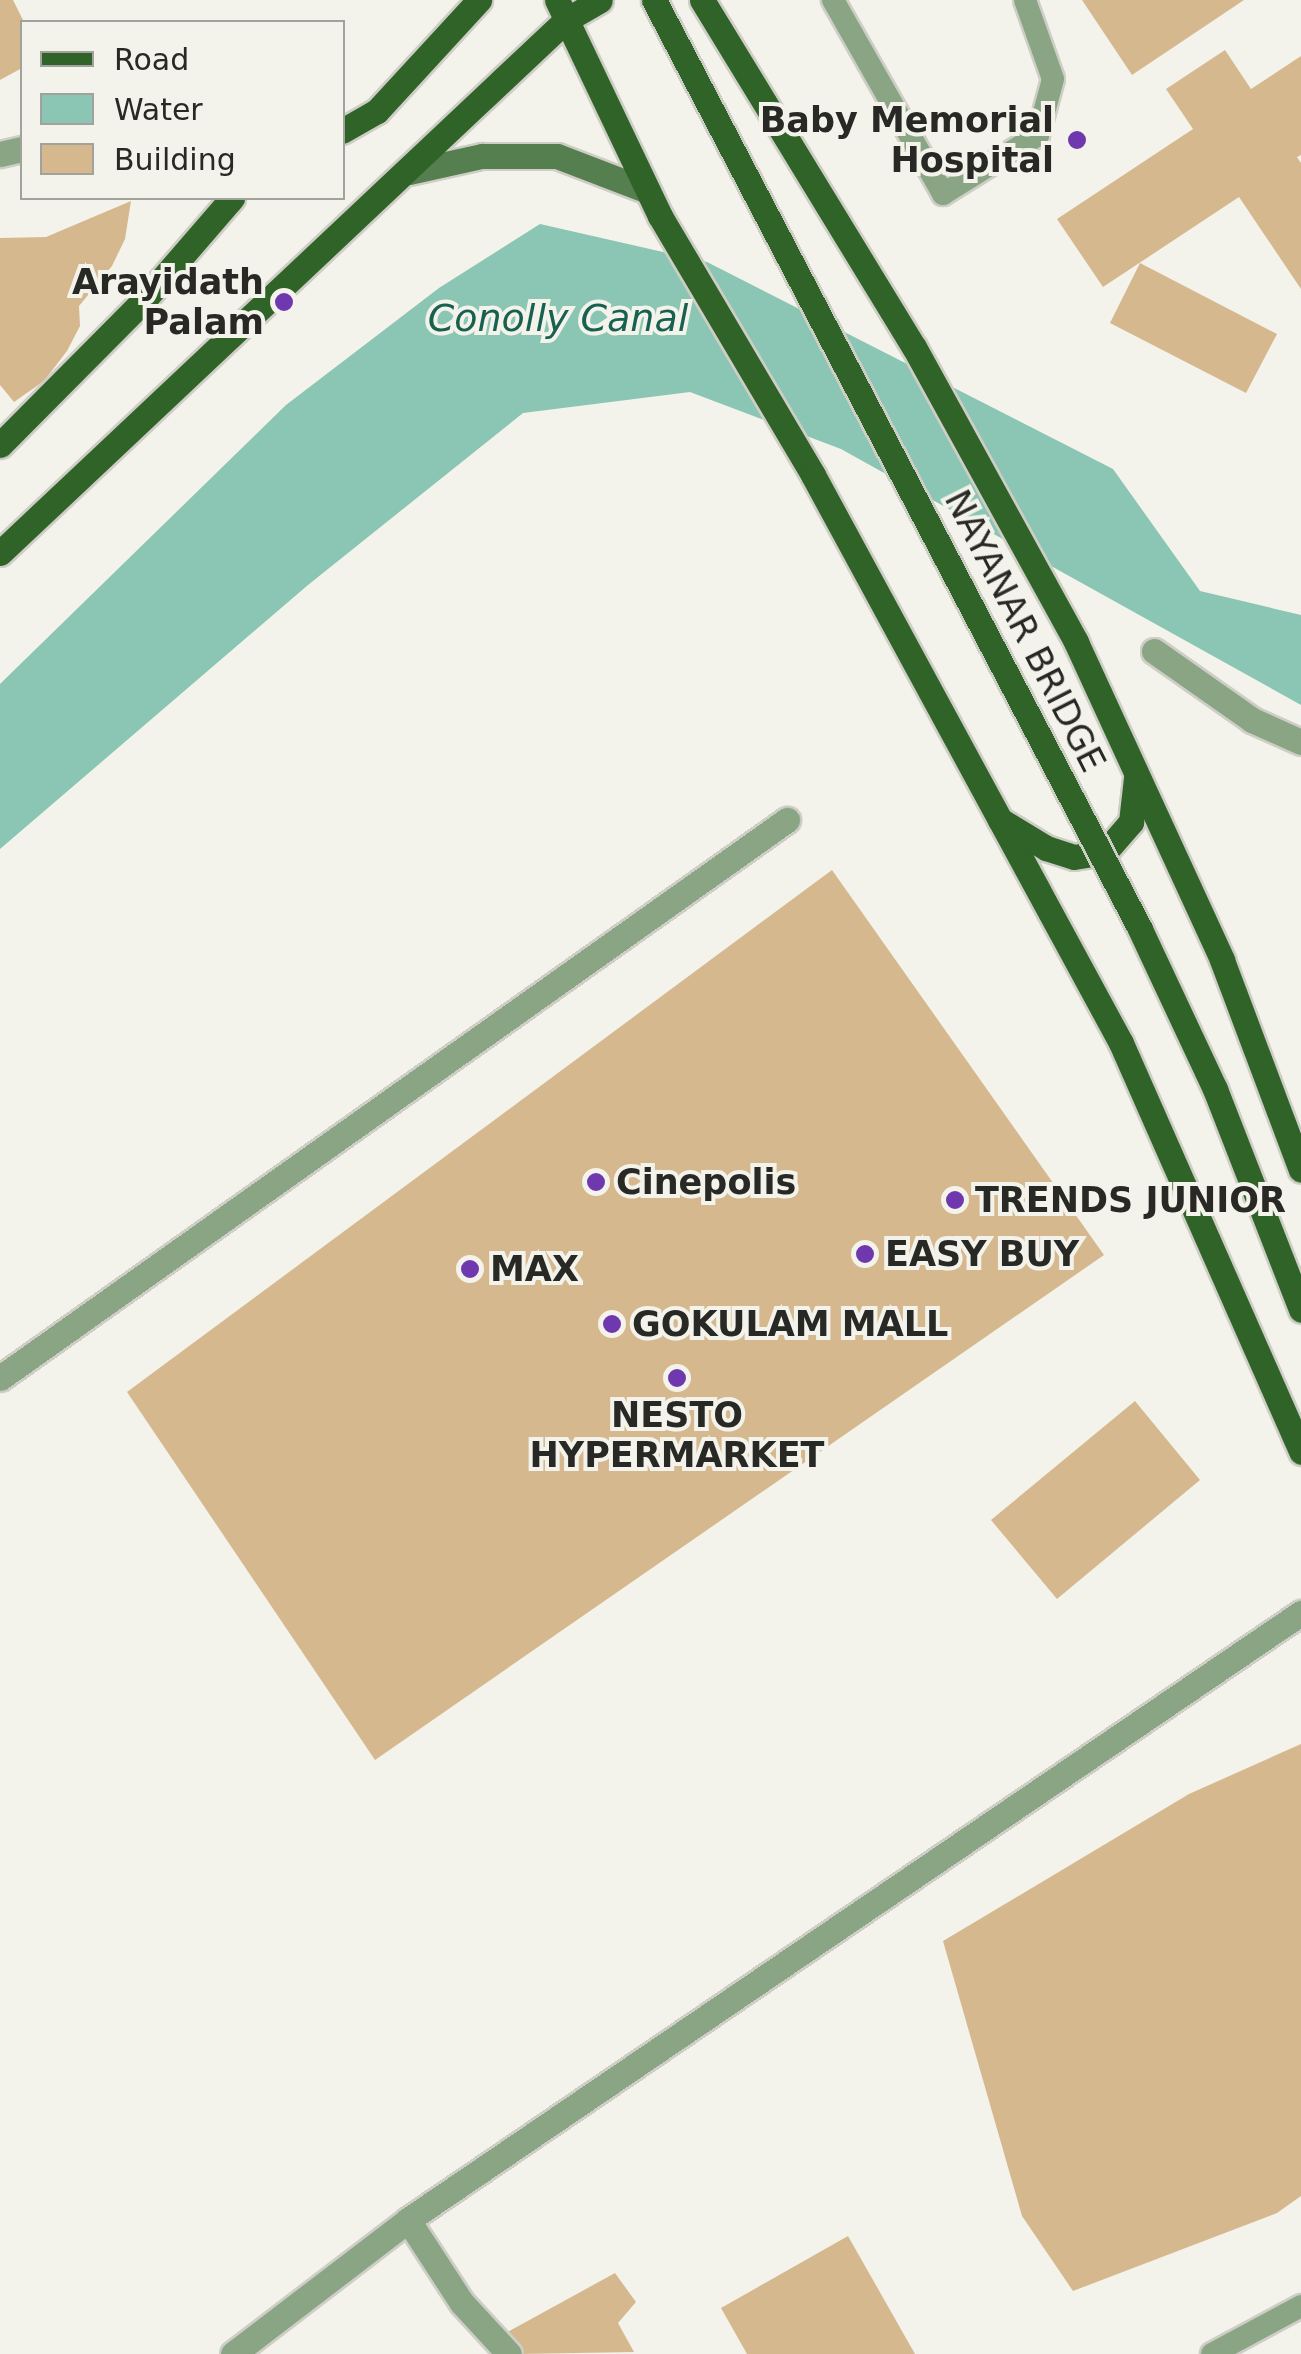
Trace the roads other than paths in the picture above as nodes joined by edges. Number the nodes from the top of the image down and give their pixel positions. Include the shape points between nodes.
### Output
1 (479, 0) edge
2 (600, 0) edge
3 (654, 0) edge
4 (702, 0) edge
5 (833, 0) edge
6 (1025, 0) edge
7 (561, 10) edge
8 (345, 129) edge
9 (409, 172) junction
10 (648, 192) junction
11 (230, 200) edge
12 (0, 445) edge
13 (0, 554) edge
14 (1154, 651) dead end
15 (1301, 742) edge
16 (1136, 774) junction
17 (787, 820) dead end
18 (1000, 820) junction
19 (1301, 1170) edge
20 (1301, 1310) edge
21 (0, 1378) edge
22 (1301, 1452) edge
23 (1301, 1613) edge
24 (408, 2220) junction
25 (1301, 2306) edge
26 (233, 2354) edge
27 (509, 2354) edge
28 (1212, 2354) edge

1 - 8 main road via 377,110
2 - 7 main road
3 - 20 main road, NAYANAR BRIDGE, bridge via 1140,929 1214,1089
4 - 16 main road via 914,347 1076,642
5 - 6 lane via 943,194 1038,135 1054,79
7 - 9 main road
7 - 10 main road
9 - 10 main road via 482,156 557,156
9 - 13 main road
10 - 18 main road via 813,476
11 - 12 main road via 144,300
14 - 15 street via 1252,720
16 - 18 main road via 1131,822 1105,852 1074,857
16 - 19 main road via 1222,960
17 - 21 street
18 - 22 main road via 1121,1044
23 - 24 street
24 - 26 street
24 - 27 street via 462,2304
25 - 28 lane

